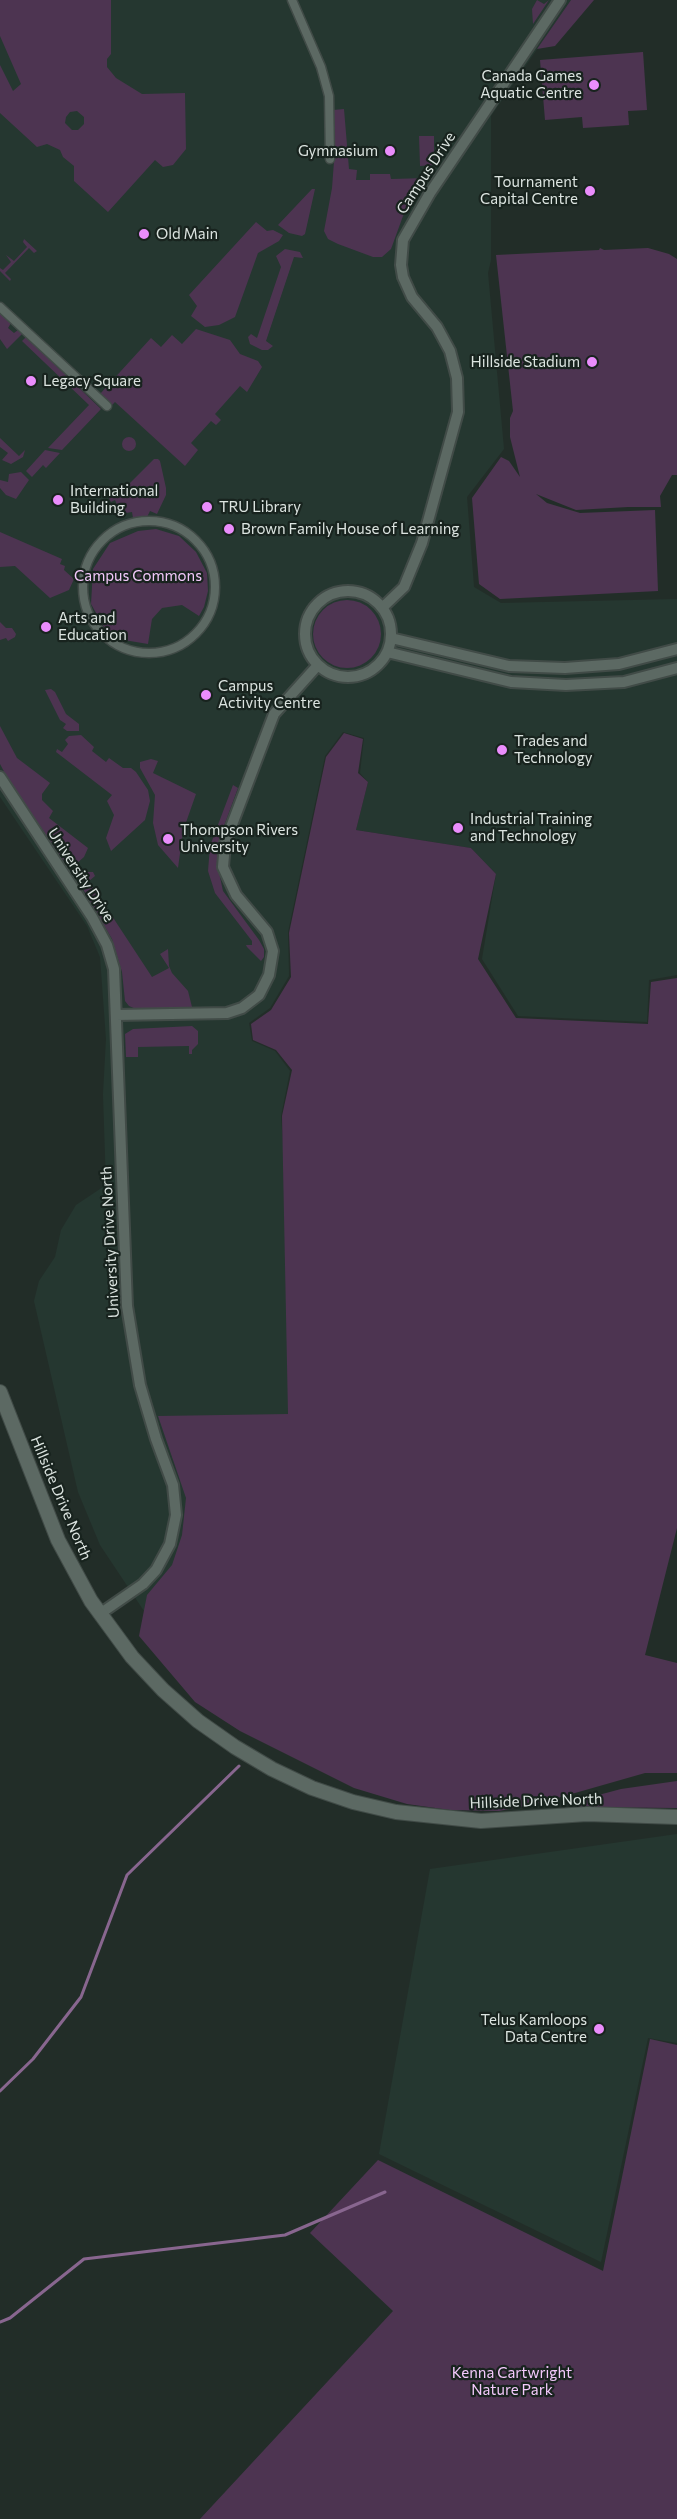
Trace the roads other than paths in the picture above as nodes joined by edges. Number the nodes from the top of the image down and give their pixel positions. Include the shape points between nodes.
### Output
1 (292, 0) edge
2 (560, 0) edge
3 (330, 159) dead end
4 (0, 307) edge
5 (107, 406) dead end
6 (160, 521) joint
7 (382, 608) junction
8 (391, 638) junction
9 (677, 649) edge
10 (387, 652) junction
11 (318, 665) junction
12 (677, 668) edge
13 (0, 777) edge
14 (116, 1015) junction
15 (0, 1392) edge
16 (71, 1567) junction
17 (104, 1611) junction
18 (139, 1665) junction
19 (677, 1817) edge

1 - 3 street via 329,96
2 - 7 street, Campus Drive via 430,193 403,240 403,277 412,297 437,327 450,351 457,378 458,412 422,543 404,587
4 - 5 street
6 - 6 street via 185,531 203,549 213,574 213,600 203,624 184,642 168,650 142,652 117,645 98,627 86,604 84,578 93,553 111,534 134,522
7 - 8 street
7 - 11 street via 353,591 328,596 317,604 305,627 305,641
8 - 9 street via 509,666 565,668 619,664
8 - 10 street
10 - 11 street via 374,668 356,676 329,673
10 - 12 street via 511,682 555,685 624,682
11 - 14 street via 274,714 225,843 223,867 236,895 267,932 273,951 269,975 259,994 242,1008 227,1013
13 - 14 street, University Drive via 107,945 115,979
14 - 17 street, University Drive North via 127,1306 140,1385 173,1485 176,1515 170,1544 156,1570
15 - 16 street, Hillside Drive North
16 - 17 street via 81,1575
16 - 18 street, Hillside Drive North via 103,1620
17 - 18 street
18 - 19 street, Hillside Drive North via 181,1706 235,1747 292,1779 353,1802 464,1821 587,1814

